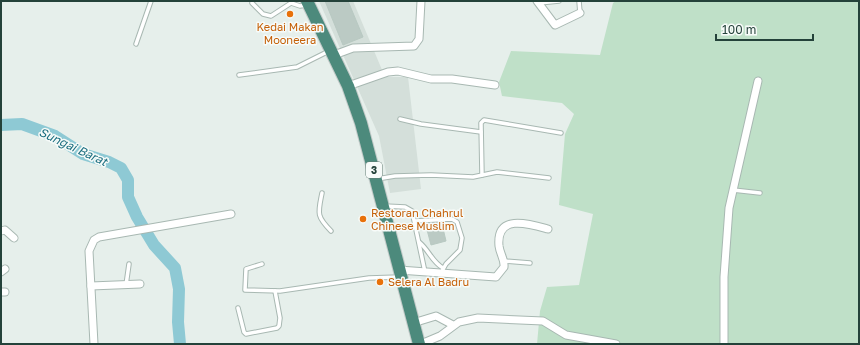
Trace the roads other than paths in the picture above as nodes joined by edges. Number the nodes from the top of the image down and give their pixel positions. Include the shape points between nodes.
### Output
1 (151, 1) edge
2 (421, 1) edge
3 (559, 1) edge
4 (579, 1) edge
5 (291, 2) edge
6 (538, 2) edge
7 (252, 3) dead end
8 (308, 3) edge
9 (580, 13) joint
10 (136, 44) dead end
11 (333, 52) junction
12 (239, 74) dead end
13 (758, 81) dead end
14 (495, 85) dead end
15 (348, 86) junction
16 (400, 119) dead end
17 (481, 132) junction
18 (561, 133) dead end
19 (482, 175) junction
20 (548, 178) dead end
21 (376, 179) junction
22 (733, 190) junction
23 (322, 193) dead end
24 (760, 193) dead end
25 (383, 205) junction
26 (231, 214) dead end
27 (415, 221) junction
28 (548, 229) dead end
29 (1, 231) edge
30 (331, 231) dead end
31 (14, 238) dead end
32 (419, 242) junction
33 (504, 261) junction
34 (530, 263) dead end
35 (129, 264) dead end
36 (262, 264) dead end
37 (442, 271) junction
38 (425, 272) junction
39 (400, 273) junction
40 (140, 284) dead end
41 (126, 285) junction
42 (91, 286) junction
43 (275, 292) junction
44 (238, 308) dead end
45 (413, 323) junction
46 (453, 325) junction
47 (94, 344) edge
48 (420, 344) edge
49 (616, 344) edge
50 (724, 344) edge

1 - 10 lane
2 - 11 street via 418,39 414,46 353,48
3 - 6 lane
4 - 9 lane
5 - 7 lane via 271,16 263,14
5 - 8 lane via 300,6
6 - 9 street via 555,26
8 - 11 highway, 3
11 - 12 lane via 298,67
11 - 15 highway, 3
13 - 22 street
14 - 15 street via 431,79 398,71
15 - 21 highway, 3 via 368,144
16 - 17 lane
17 - 18 lane via 481,123 484,120
17 - 19 lane
19 - 20 lane via 497,172
19 - 21 lane via 394,176
21 - 25 highway, 3
22 - 24 lane
22 - 50 street via 726,246
23 - 30 lane via 318,206 320,217
25 - 27 lane via 409,208
25 - 39 highway, 3
26 - 42 street via 99,237 94,240 89,251
27 - 32 lane
27 - 37 lane via 452,219 457,222 462,238 460,250
28 - 33 street via 518,222 508,225 499,240
29 - 31 street via 5,230
32 - 37 lane
32 - 38 lane
33 - 34 lane
33 - 37 street via 502,271 496,277
35 - 41 lane
36 - 43 lane via 246,268 245,290
37 - 38 street
38 - 39 street
39 - 43 lane
39 - 45 highway, 3
40 - 41 street
41 - 42 street
42 - 47 street
43 - 44 lane via 280,318 277,328 246,334
45 - 46 street via 436,316
45 - 48 highway, 3
46 - 48 street via 440,336
46 - 49 street via 478,318 537,321 548,323 566,334

